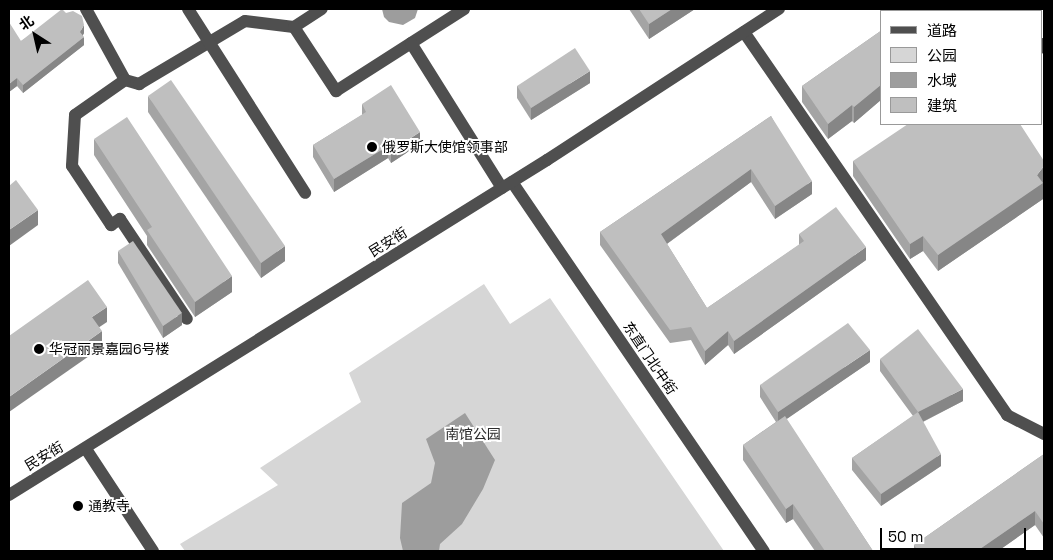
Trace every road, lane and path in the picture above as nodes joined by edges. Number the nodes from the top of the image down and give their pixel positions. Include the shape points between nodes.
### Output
1 (86, 9) edge
2 (188, 9) edge
3 (322, 9) edge
4 (464, 9) edge
5 (779, 9) edge
6 (294, 27) junction
7 (744, 32) junction
8 (209, 42) junction
9 (411, 43) junction
10 (125, 80) junction
11 (507, 185) junction
12 (305, 193) dead end
13 (187, 319) dead end
14 (1044, 434) edge
15 (86, 448) junction
16 (9, 495) edge
17 (154, 551) edge
18 (764, 551) edge

1 - 10 street
2 - 8 street
3 - 6 street
4 - 9 street
5 - 7 street, 民安街
6 - 8 street via 244,21
6 - 9 street via 336,91
7 - 11 street, 民安街
7 - 14 street via 1007,415
8 - 10 street via 139,84
8 - 12 street
9 - 11 street, 东直门北中街
10 - 13 street via 75,115 72,166 111,225 120,219
11 - 15 street, 民安街
11 - 18 street, 东直门北中街
15 - 16 street, 民安街
15 - 17 street

